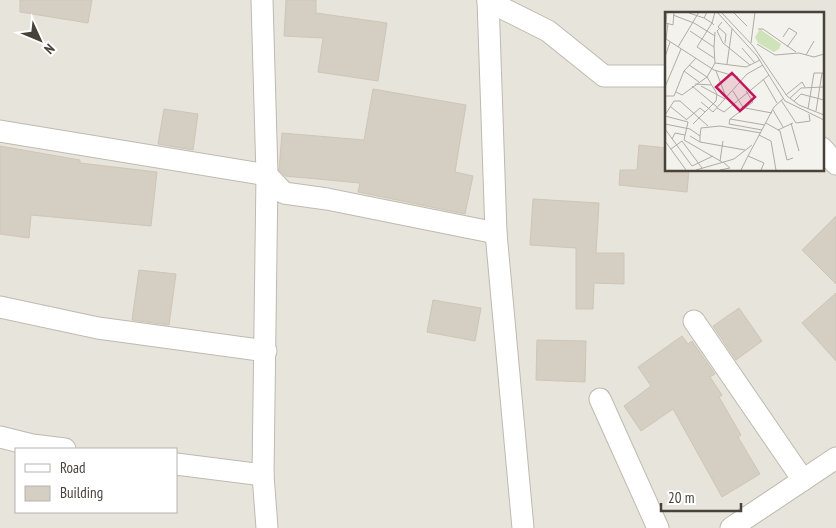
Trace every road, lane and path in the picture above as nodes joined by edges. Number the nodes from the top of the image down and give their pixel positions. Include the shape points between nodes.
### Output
1 (262, 0) edge
2 (488, 1) edge
3 (665, 76) edge
4 (0, 131) edge
5 (824, 150) edge
6 (836, 164) edge
7 (267, 175) junction
8 (496, 234) junction
9 (0, 307) edge
10 (694, 322) dead end
11 (266, 351) junction
12 (600, 399) dead end
13 (0, 437) edge
14 (57, 448) edge
15 (836, 458) edge
16 (178, 464) edge
17 (263, 475) junction
18 (803, 480) junction
19 (267, 528) edge
20 (523, 528) edge
21 (658, 528) edge
22 (731, 528) edge

1 - 7 street
2 - 3 street via 548,31 604,76
2 - 8 street
4 - 7 street
5 - 6 street
7 - 8 street via 284,193
7 - 11 street
8 - 20 street
9 - 11 street via 98,328
10 - 18 street
11 - 17 street
12 - 21 street
13 - 14 street
15 - 18 street
16 - 17 street
17 - 19 street
18 - 22 street

